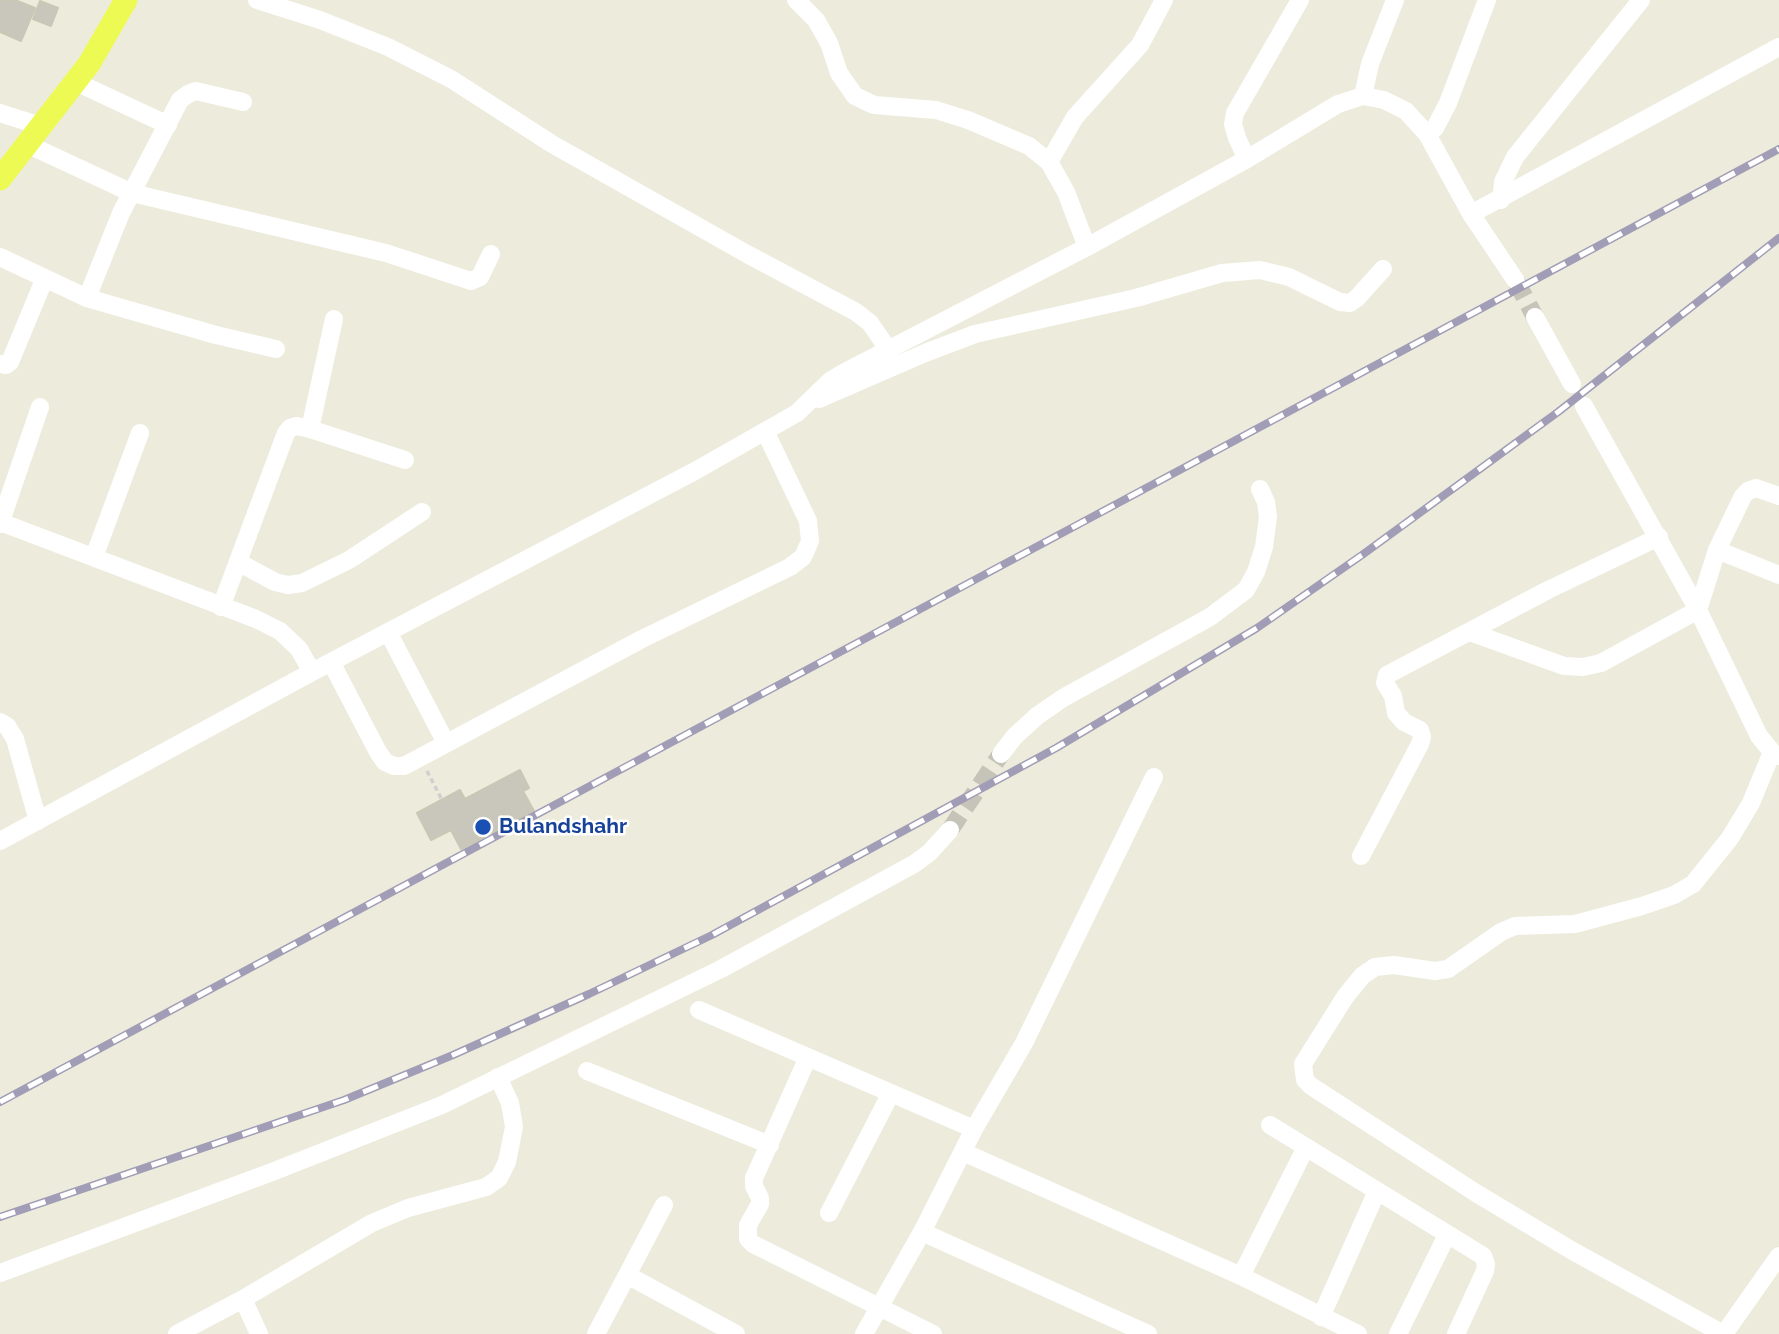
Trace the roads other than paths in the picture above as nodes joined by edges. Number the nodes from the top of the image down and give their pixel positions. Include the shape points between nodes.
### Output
1 (126, 0) edge
2 (257, 0) edge
3 (796, 0) edge
4 (1164, 0) edge
5 (1300, 0) edge
6 (1395, 0) edge
7 (1487, 0) edge
8 (1641, 0) edge
9 (1779, 47) edge
10 (75, 82) junction
11 (1363, 96) junction
12 (243, 102) dead end
13 (0, 113) edge
14 (168, 125) junction
15 (1427, 134) junction
16 (34, 135) junction
17 (1247, 159) junction
18 (1049, 162) junction
19 (0, 179) edge
20 (132, 193) junction
21 (1485, 207) junction
22 (1087, 247) junction
23 (491, 254) dead end
24 (0, 257) edge
25 (1383, 269) dead end
26 (44, 280) junction
27 (1517, 281) tunnel mouth
28 (87, 298) junction
29 (1535, 317) tunnel mouth
30 (334, 319) dead end
31 (276, 349) dead end
32 (888, 349) junction
33 (0, 364) edge
34 (1572, 384) dead end
35 (809, 403) junction
36 (1584, 406) dead end
37 (40, 407) dead end
38 (310, 429) junction
39 (765, 431) junction
40 (140, 433) dead end
41 (405, 460) dead end
42 (1260, 489) dead end
43 (1779, 496) edge
44 (422, 512) dead end
45 (0, 523) edge
46 (1659, 537) junction
47 (1717, 550) junction
48 (94, 557) junction
49 (239, 562) junction
50 (1779, 575) edge
51 (221, 607) junction
52 (1698, 610) junction
53 (388, 632) junction
54 (1470, 632) junction
55 (331, 663) junction
56 (312, 672) junction
57 (0, 722) edge
58 (446, 743) junction
59 (1000, 754) tunnel mouth
60 (1776, 754) edge
61 (1154, 777) dead end
62 (37, 821) junction
63 (950, 830) tunnel mouth
64 (0, 841) edge
65 (1361, 856) dead end
66 (699, 1010) dead end
67 (808, 1057) junction
68 (587, 1071) dead end
69 (498, 1077) junction
70 (891, 1093) junction
71 (1270, 1125) dead end
72 (974, 1129) junction
73 (770, 1145) junction
74 (1306, 1147) junction
75 (963, 1152) junction
76 (1377, 1191) junction
77 (664, 1205) dead end
78 (829, 1213) dead end
79 (922, 1232) junction
80 (1447, 1234) junction
81 (1779, 1256) edge
82 (0, 1273) edge
83 (628, 1275) junction
84 (1241, 1276) junction
85 (243, 1299) junction
86 (879, 1306) junction
87 (1321, 1317) junction
88 (177, 1334) edge
89 (259, 1334) edge
90 (596, 1334) edge
91 (736, 1334) edge
92 (864, 1334) edge
93 (933, 1334) edge
94 (1148, 1334) edge
95 (1358, 1334) edge
96 (1398, 1334) edge
97 (1456, 1334) edge
98 (1723, 1334) edge

1 - 10 main road
2 - 32 street via 388,47 451,79 552,144 856,312
3 - 18 street via 816,20 839,73 855,96 874,105 936,110 968,120 1029,146
4 - 18 street via 1140,46 1075,117
5 - 17 street via 1235,113 1233,124
6 - 11 street
7 - 15 street via 1448,103
8 - 21 street via 1515,157
9 - 21 street
10 - 14 street
10 - 16 main road
11 - 15 street via 1406,111
11 - 17 street via 1338,104
12 - 14 street via 197,91 180,100
13 - 16 street
14 - 20 street
15 - 21 street
16 - 19 main road
16 - 20 street
17 - 22 street
18 - 22 street
20 - 23 street via 386,253 471,281 480,277
20 - 28 street
21 - 27 street
22 - 32 street
24 - 26 street
25 - 35 street via 1350,303 1270,272 1222,273 1136,298 975,334
26 - 28 street
26 - 33 street via 10,362
28 - 31 street
29 - 34 street
30 - 38 street
32 - 35 street via 830,381
35 - 39 street
36 - 46 street
37 - 45 street
38 - 41 street
38 - 49 street via 297,426 286,433
39 - 53 street
39 - 58 street via 808,521 810,541 803,557
40 - 48 street
42 - 59 street via 1268,517 1256,572 1246,590 1210,617 1063,698
43 - 47 street via 1763,489 1748,491
44 - 49 street via 349,560 302,583 275,582
45 - 48 street
46 - 52 street
46 - 54 street
47 - 50 street
47 - 52 street
48 - 51 street
49 - 51 street
51 - 56 street via 280,631 299,649
52 - 54 street via 1601,663 1583,667 1564,666
52 - 60 street via 1759,736
53 - 55 street
53 - 58 street
54 - 65 street via 1385,679 1395,713 1420,730 1422,737
55 - 56 street
55 - 58 street via 385,762 404,766
56 - 62 street
57 - 62 street via 15,739
60 - 98 street via 1730,838 1693,884 1642,906 1576,924 1516,926 1448,969 1375,967 1345,997 1303,1063 1305,1080 1311,1086 1476,1193
61 - 72 street via 1024,1043
62 - 64 street
63 - 69 street via 914,864 721,969
66 - 67 street
67 - 70 street
67 - 73 street
68 - 73 street
69 - 82 street via 442,1105
69 - 85 street via 510,1103 514,1127 499,1178 486,1187 372,1223
70 - 72 street
70 - 78 street
71 - 74 street
72 - 75 street
73 - 86 street via 754,1178 760,1204 748,1225 748,1239
74 - 76 street
74 - 84 street
75 - 79 street
75 - 84 street
76 - 80 street
76 - 87 street
77 - 83 street
79 - 86 street
79 - 94 street
80 - 96 street
80 - 97 street via 1483,1256 1486,1264
81 - 98 street
83 - 90 street
83 - 91 street
84 - 87 street
85 - 88 street
85 - 89 street
86 - 92 street
86 - 93 street
87 - 95 street

